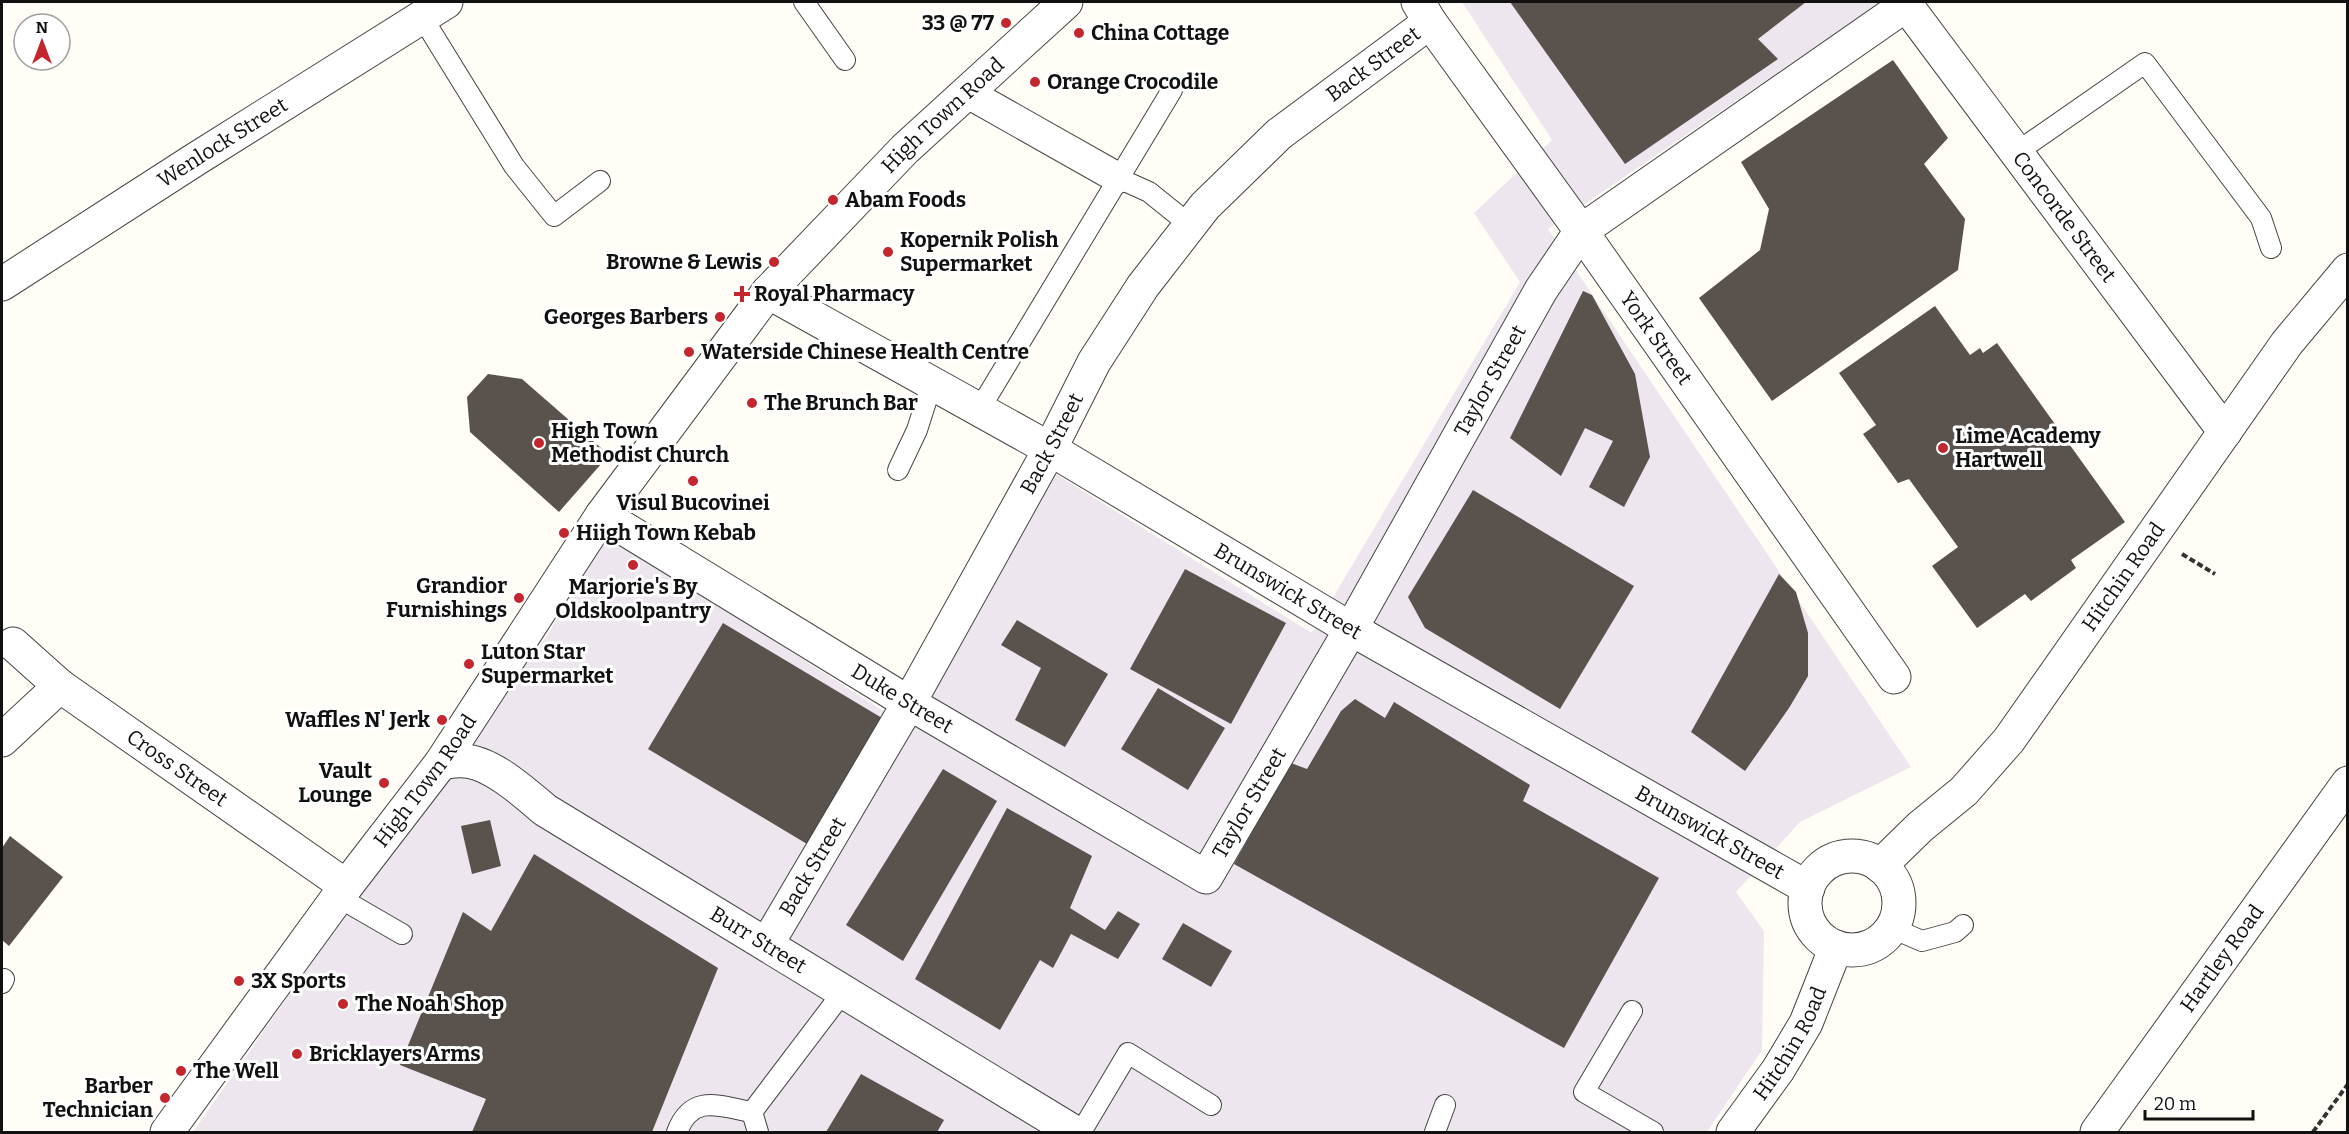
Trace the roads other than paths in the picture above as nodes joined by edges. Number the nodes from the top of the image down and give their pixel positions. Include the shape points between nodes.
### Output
1 (804, 2) edge
2 (1066, 2) edge
3 (1905, 3) edge
4 (434, 9) edge
5 (1424, 12) edge
6 (845, 60) dead end
7 (1172, 90) dead end
8 (966, 92) junction
9 (2017, 152) junction
10 (1118, 178) junction
11 (600, 182) dead end
12 (1190, 225) junction
13 (1581, 231) junction
14 (2271, 248) dead end
15 (2348, 270) edge
16 (2, 285) edge
17 (768, 292) junction
18 (932, 383) junction
19 (979, 410) junction
20 (2225, 432) junction
21 (1050, 449) junction
22 (898, 470) dead end
23 (602, 514) junction
24 (1351, 629) junction
25 (13, 644) dead end
26 (1893, 677) dead end
27 (60, 686) junction
28 (909, 703) junction
29 (2, 740) edge
30 (441, 763) junction
31 (2348, 783) edge
32 (1880, 866) junction
33 (1206, 877) joint
34 (1808, 888) junction
35 (342, 892) junction
36 (1963, 925) dead end
37 (1892, 928) junction
38 (402, 934) dead end
39 (767, 944) junction
40 (1836, 947) junction
41 (843, 992) junction
42 (1632, 1011) dead end
43 (1211, 1105) dead end
44 (1445, 1105) dead end
45 (752, 1112) junction
46 (166, 1132) edge
47 (676, 1132) edge
48 (758, 1132) edge
49 (1074, 1132) edge
50 (1081, 1132) edge
51 (1435, 1132) edge
52 (1653, 1132) edge
53 (1733, 1132) edge
54 (2097, 1132) edge

1 - 6 lane
2 - 8 street, High Town Road
3 - 9 street, Concorde Street
3 - 13 street, Taylor Street
4 - 11 lane via 514,166 554,216
4 - 16 street, Wenlock Street
5 - 12 street, Back Street via 1278,134
5 - 13 street, York Street
7 - 10 lane
8 - 10 street
8 - 17 street, High Town Road via 905,149
9 - 14 lane via 2145,63 2261,218
9 - 20 street, Concorde Street
10 - 12 lane via 1149,192
10 - 19 lane
12 - 21 street, Back Street via 1143,286 1094,362
13 - 24 street, Taylor Street via 1541,290
13 - 26 street, York Street
15 - 20 street, Hitchin Road via 2288,343
17 - 18 street, Brunswick Street
17 - 23 street, High Town Road
18 - 19 street, Brunswick Street
18 - 22 lane via 917,430
19 - 21 street, Brunswick Street
20 - 32 street, Hitchin Road via 2009,740 1964,791
21 - 24 street, Brunswick Street
21 - 28 street, Back Street
23 - 28 street, Duke Street
23 - 30 street, High Town Road
24 - 33 street, Taylor Street
24 - 34 street, Brunswick Street
25 - 27 street, Cross Street
27 - 29 street
27 - 35 street, Cross Street
28 - 33 street, Duke Street
28 - 39 street, Back Street
30 - 35 street, High Town Road
30 - 39 street, Burr Street via 478,764 518,787 545,810
31 - 54 street, Hartley Road
32 - 34 street via 1858,857 1842,857 1822,867
32 - 37 street via 1897,888 1898,918
34 - 40 street via 1806,914 1817,934
35 - 38 lane
35 - 46 street, High Town Road
36 - 37 lane via 1955,932 1922,940
37 - 40 street via 1869,947
39 - 41 street, Burr Street
40 - 53 street, Hitchin Road via 1806,1023 1779,1070
41 - 45 lane
41 - 49 street, Burr Street
42 - 52 lane via 1584,1092
43 - 50 lane via 1128,1053
44 - 51 lane
45 - 47 lane via 710,1104 694,1107
45 - 48 lane

